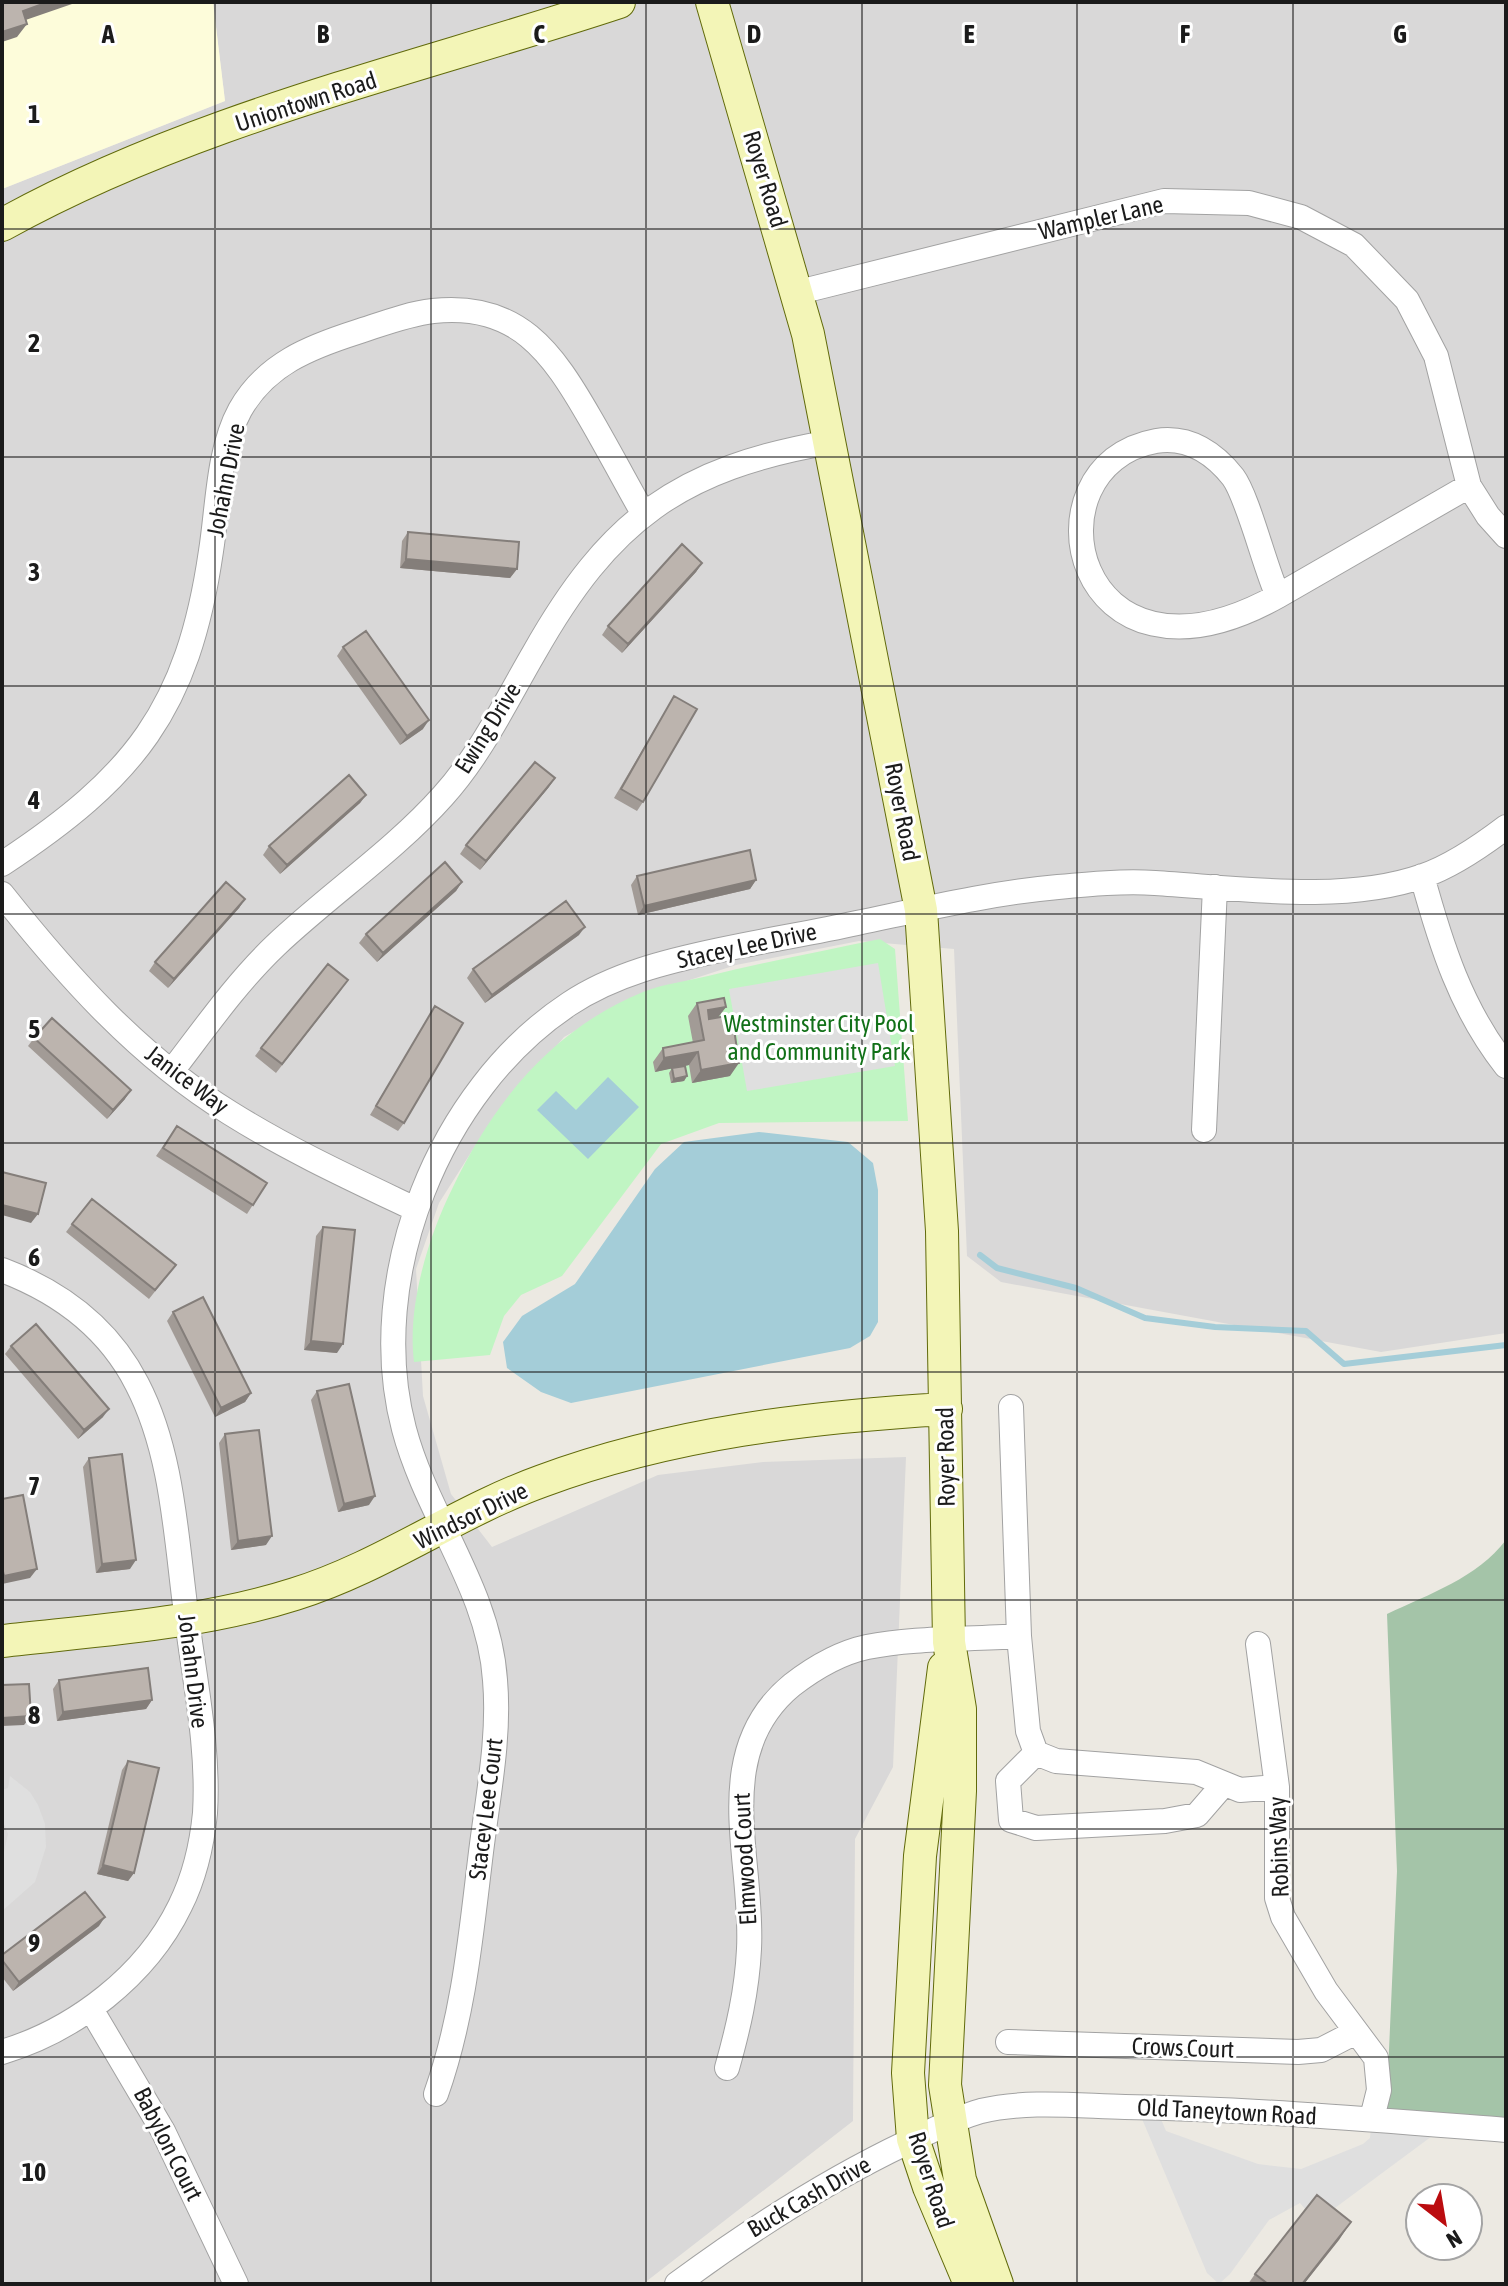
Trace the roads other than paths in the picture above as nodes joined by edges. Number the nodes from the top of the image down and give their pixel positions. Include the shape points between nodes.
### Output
1 (619, 2) edge
2 (712, 2) edge
3 (2, 225) edge
4 (799, 292) junction
5 (831, 442) junction
6 (1469, 486) junction
7 (643, 513) junction
8 (1506, 536) edge
9 (1278, 596) junction
10 (1506, 827) edge
11 (2, 864) edge
12 (1422, 876) junction
13 (1215, 887) junction
14 (2, 894) edge
15 (921, 910) junction
16 (1506, 1066) edge
17 (172, 1071) junction
18 (1204, 1130) dead end
19 (415, 1209) junction
20 (2, 1270) edge
21 (1011, 1407) dead end
22 (946, 1409) junction
23 (444, 1529) junction
24 (186, 1618) junction
25 (1019, 1636) junction
26 (2, 1641) edge
27 (949, 1642) junction
28 (1258, 1644) dead end
29 (1036, 1753) junction
30 (1223, 1785) junction
31 (1277, 1787) junction
32 (91, 2009) junction
33 (1354, 2033) junction
34 (1008, 2042) dead end
35 (2, 2052) edge
36 (727, 2068) dead end
37 (436, 2094) dead end
38 (1372, 2118) junction
39 (949, 2123) junction
40 (1506, 2130) edge
41 (913, 2139) junction
42 (236, 2284) edge
43 (677, 2284) edge
44 (970, 2284) edge
45 (997, 2284) edge

1 - 3 street, Uniontown Road via 219,130 124,165
2 - 4 street, Royer Road
4 - 5 street, Royer Road
4 - 6 street, Wampler Lane via 1164,201 1249,203 1301,217 1354,245 1407,300 1436,356
5 - 7 street, Ewing Drive via 719,471
5 - 15 street, Royer Road
6 - 8 street, Wampler Lane
6 - 9 street
7 - 11 street, Johahn Drive via 562,369 540,343 503,320 465,310 432,311 312,347 284,362 261,381 240,411 228,442 202,605 174,691 131,759 101,791
7 - 17 street, Ewing Drive via 600,553 565,600 485,737 443,796 275,946
9 - 9 street via 1223,621 1195,627 1148,625 1125,614 1105,597 1084,552 1083,512 1096,475 1127,451 1150,442 1174,438 1197,446 1236,480
10 - 12 street, Stacey Lee Drive
12 - 13 street, Stacey Lee Drive via 1327,891
12 - 16 street via 1460,994
13 - 15 street, Stacey Lee Drive via 1068,886
13 - 18 street
14 - 17 street, Janice Way via 89,997
15 - 19 street, Stacey Lee Drive via 655,965 573,1001 512,1052 485,1083
15 - 22 street, Royer Road via 938,1121
17 - 19 street, Janice Way via 298,1153
19 - 23 street, Stacey Lee Drive via 399,1261 392,1352 403,1426 417,1473
20 - 24 street, Johahn Drive via 51,1292 85,1316 136,1382 160,1442
21 - 25 street
22 - 23 street, Windsor Drive via 777,1423 676,1443 542,1481
22 - 27 street, Royer Road
23 - 24 street, Windsor Drive via 297,1594
23 - 37 street, Stacey Lee Court via 482,1613 495,1680 496,1728 469,1957 451,2052
24 - 26 street, Windsor Drive
24 - 32 street, Johahn Drive via 205,1771 201,1844 181,1906 167,1928
25 - 27 street, Elmwood Court
25 - 29 street via 1028,1731
27 - 36 street, Elmwood Court via 900,1643 843,1654 803,1676 764,1715 741,1779 749,1946 742,2016
27 - 39 street, Royer Road via 960,1709 960,1791 946,2031
27 - 41 street, Royer Road via 917,1885 908,2073
28 - 31 street, Robins Way
29 - 30 street via 1056,1761 1196,1772
29 - 30 street via 1008,1781 1011,1820 1036,1828 1197,1815
30 - 31 street via 1240,1790
31 - 33 street, Robins Way via 1277,1898 1291,1931
32 - 35 street, Johahn Drive
32 - 42 street, Babylon Court via 163,2131
33 - 34 street, Crows Court via 1321,2050 1298,2052
33 - 38 street, Robins Way via 1376,2058 1380,2072
38 - 39 street, Old Taneytown Road via 1052,2105 995,2109
38 - 40 street, Old Taneytown Road
39 - 41 street, Buck Cash Drive
39 - 45 street, Royer Road via 960,2180
41 - 43 street, Buck Cash Drive via 745,2233
41 - 44 street, Royer Road

